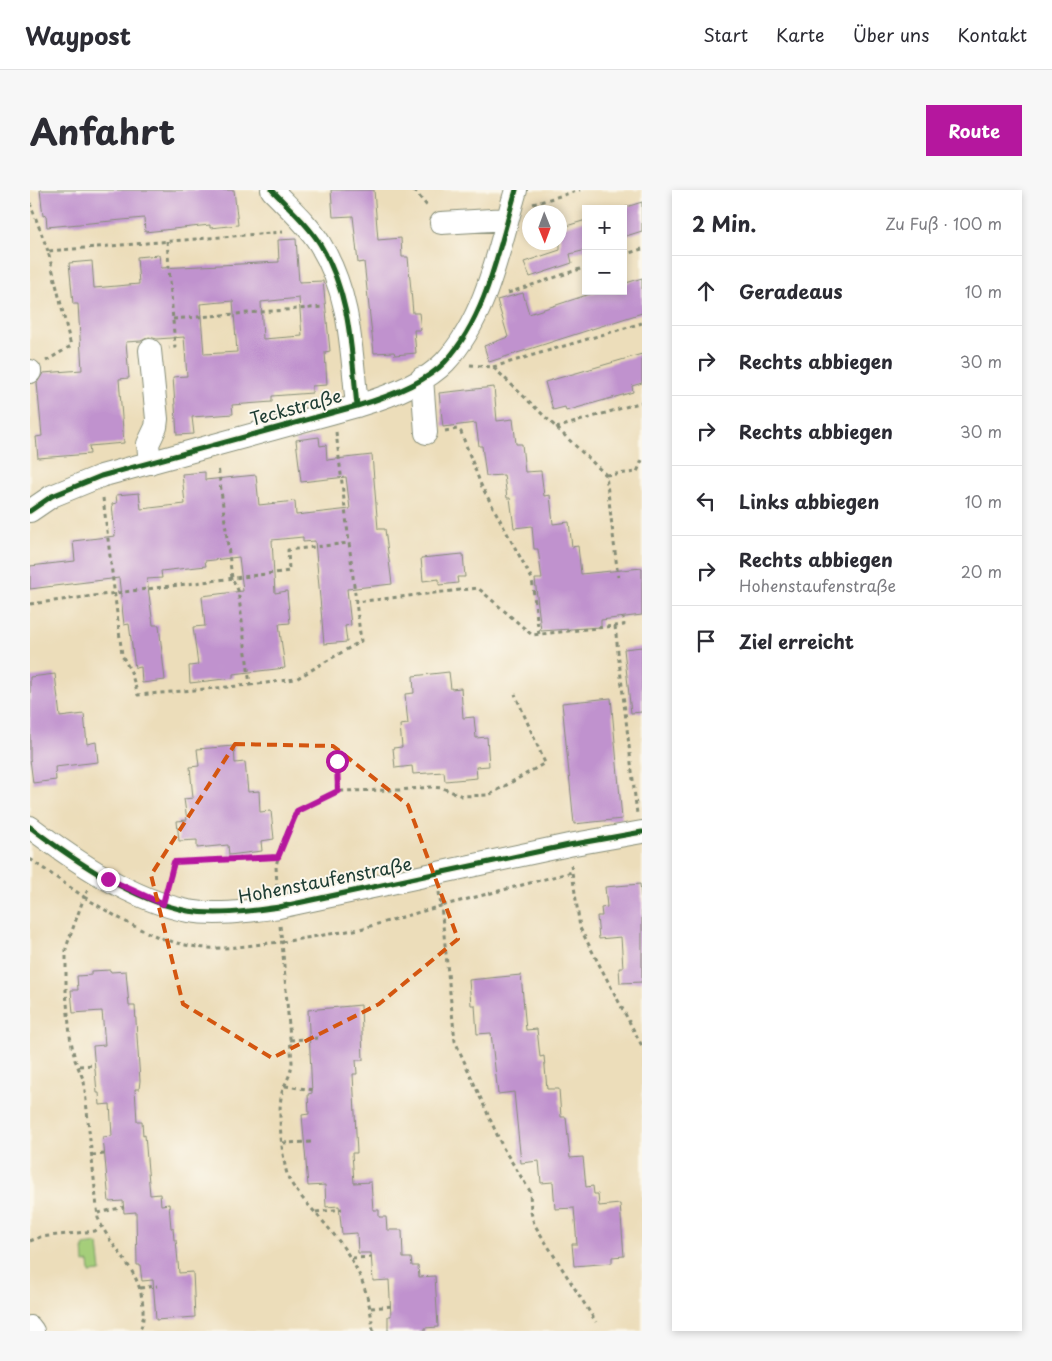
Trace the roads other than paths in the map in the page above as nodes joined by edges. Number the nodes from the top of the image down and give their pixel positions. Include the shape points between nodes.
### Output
1 (272, 190) edge
2 (512, 206) edge
3 (441, 223) dead end
4 (150, 350) road end
5 (422, 378) junction
6 (357, 406) junction
7 (426, 433) road end
8 (150, 463) junction
9 (30, 511) edge
10 (30, 827) edge
11 (640, 832) edge
12 (30, 1327) edge
13 (33, 1331) edge

1 - 6 street via 309,229 331,265 346,305
2 - 3 street
2 - 5 street, Teckstraße via 482,301 472,322 445,362
4 - 8 street via 157,419 148,444
5 - 6 street, Teckstraße via 385,397
5 - 7 street
6 - 8 street, Teckstraße
8 - 9 street, Teckstraße via 101,476 52,496
10 - 11 street, Hohenstaufenstraße via 108,879 163,904 189,911 237,913
12 - 13 street

